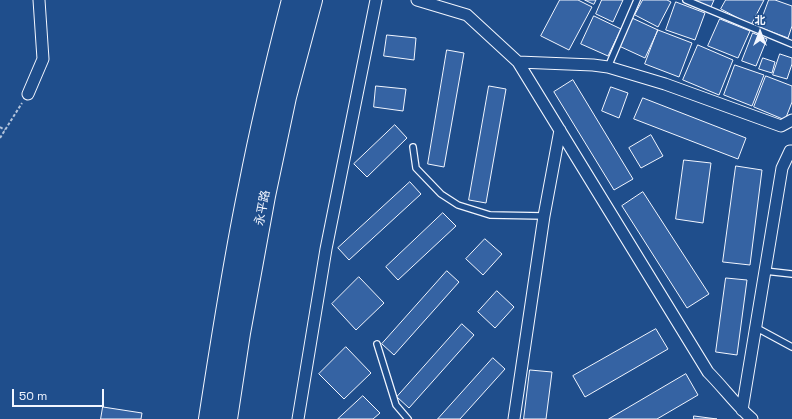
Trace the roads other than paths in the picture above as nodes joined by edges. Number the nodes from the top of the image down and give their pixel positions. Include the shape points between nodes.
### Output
1 (38, 0) edge
2 (292, 0) edge
3 (312, 0) edge
4 (376, 0) edge
5 (417, 0) edge
6 (637, 0) edge
7 (686, 0) edge
8 (792, 44) edge
9 (518, 62) junction
10 (608, 67) junction
11 (28, 94) road end
12 (792, 120) edge
13 (560, 130) junction
14 (413, 147) dead end
15 (792, 151) edge
16 (544, 216) junction
17 (764, 271) junction
18 (792, 274) edge
19 (755, 327) junction
20 (377, 344) dead end
21 (792, 346) edge
22 (742, 412) junction
23 (209, 419) edge
24 (227, 419) edge
25 (298, 419) edge
26 (408, 419) edge
27 (514, 419) edge
28 (752, 419) edge

1 - 11 street via 43,59
2 - 23 highway, 永平路 via 249,186
3 - 24 highway, 永平路 via 286,97 240,333
4 - 25 street via 326,248
5 - 9 street via 466,15
6 - 10 lane
7 - 8 lane
9 - 10 street
9 - 13 street
10 - 12 street via 665,84 781,126
13 - 16 street
13 - 22 street via 708,372
14 - 16 lane via 416,168 441,194 458,206 490,215
15 - 17 street via 782,168
16 - 27 street
17 - 18 lane
17 - 19 street
19 - 21 lane
19 - 22 street
20 - 26 lane via 396,405
22 - 28 street

